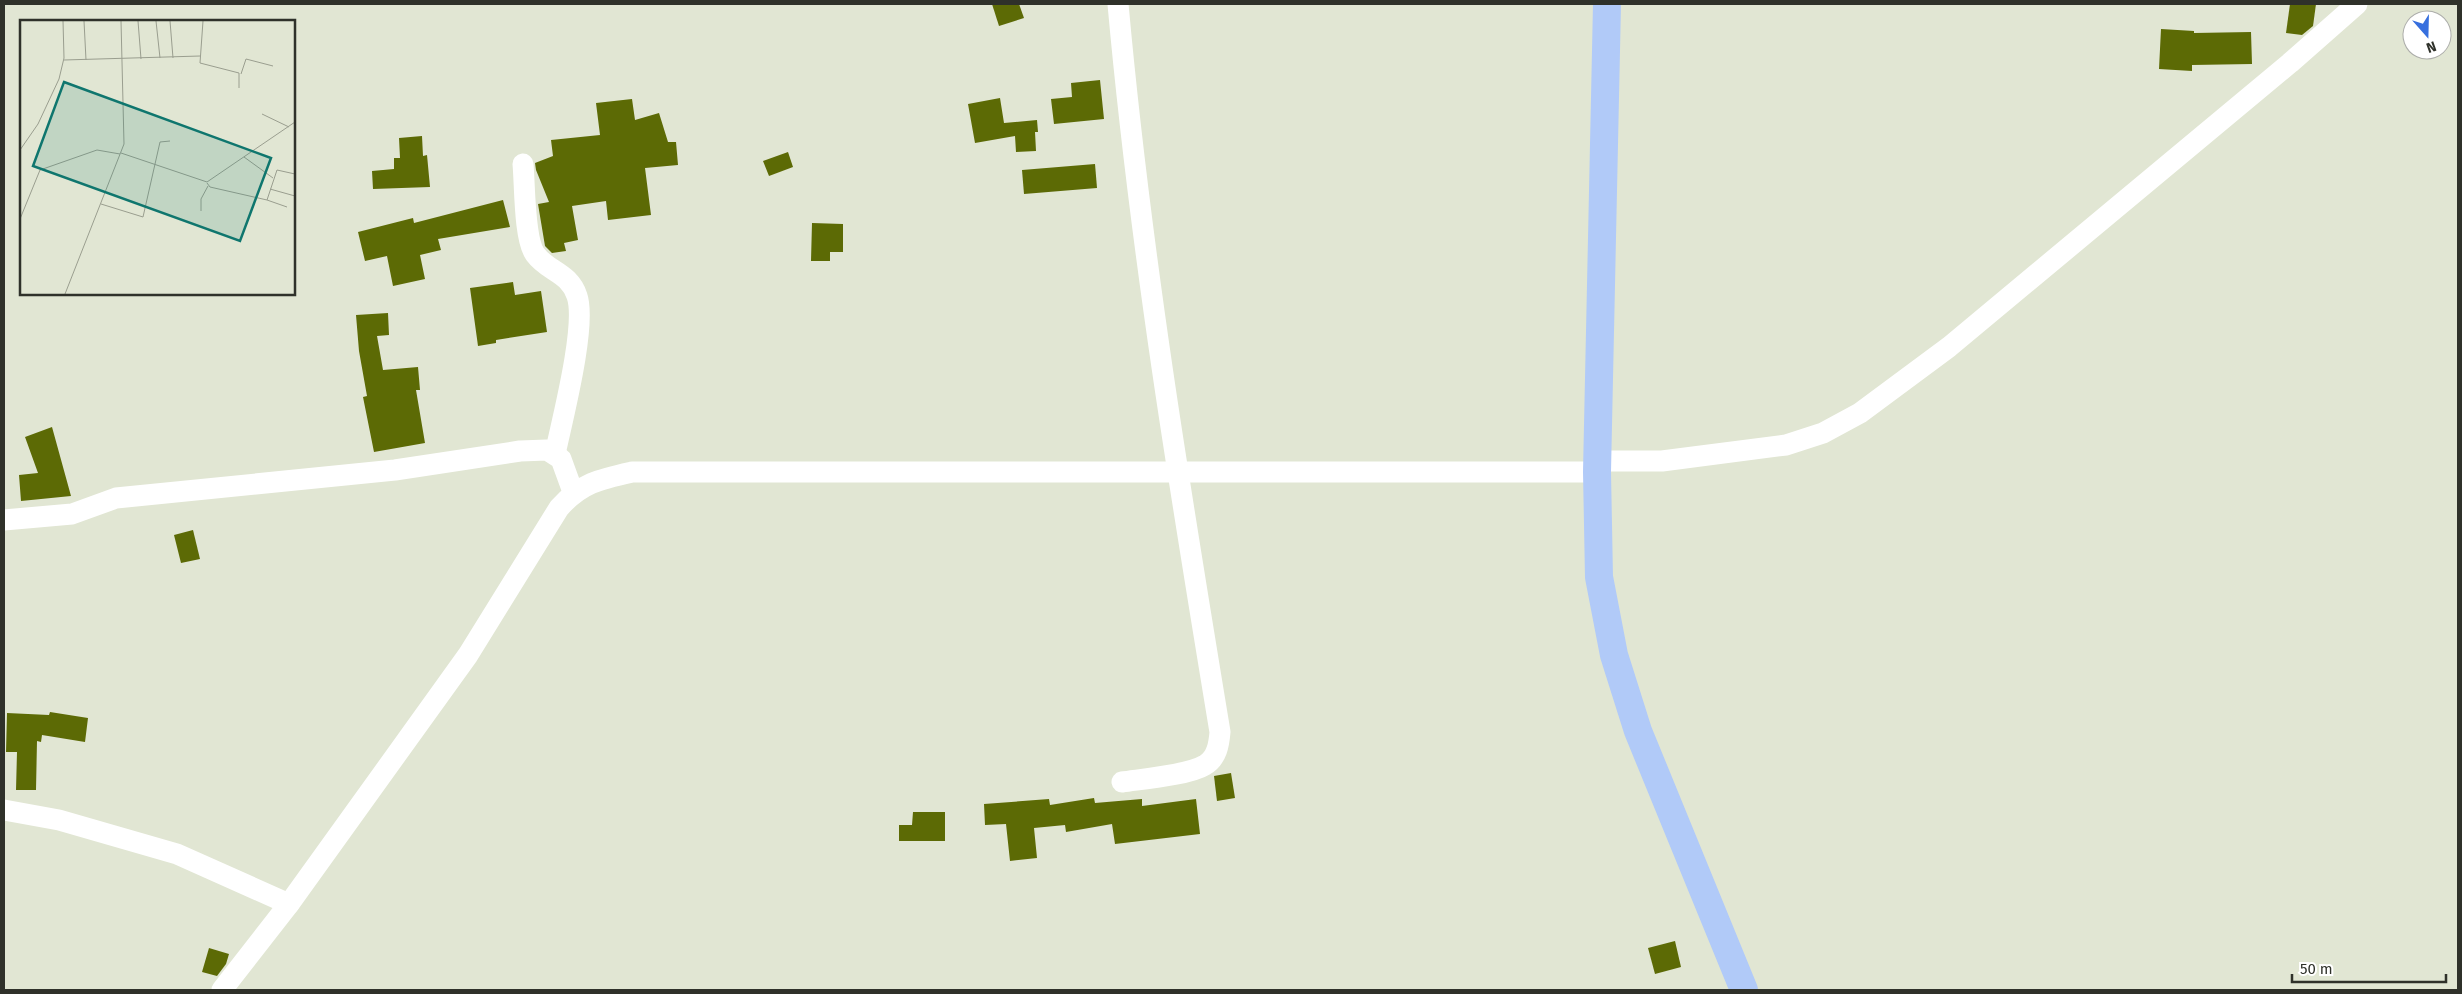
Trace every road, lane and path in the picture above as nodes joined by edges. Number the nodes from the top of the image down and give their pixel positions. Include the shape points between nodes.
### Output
1 (1118, 4) edge
2 (1607, 4) edge
3 (2357, 4) edge
4 (523, 164) dead end
5 (555, 454) junction
6 (1597, 467) junction
7 (1178, 472) junction
8 (573, 492) junction
9 (4, 520) edge
10 (1122, 782) dead end
11 (4, 810) edge
12 (289, 904) junction
13 (222, 990) edge
14 (1744, 990) edge

1 - 7 street via 1157,343
2 - 6 main road
3 - 6 street via 2290,64 1949,347 1860,412 1823,433 1786,445
4 - 5 street via 529,242 542,261 569,280 578,298 579,328
5 - 8 street via 561,459
5 - 9 street via 546,450 520,451 394,470 116,498 72,514
6 - 7 street
6 - 14 main road via 1599,577 1614,655 1638,731
7 - 8 street via 632,472 603,478
7 - 10 street via 1220,732 1219,746 1206,765
8 - 12 street via 544,530 468,655
11 - 12 street via 59,820 177,854
12 - 13 street

